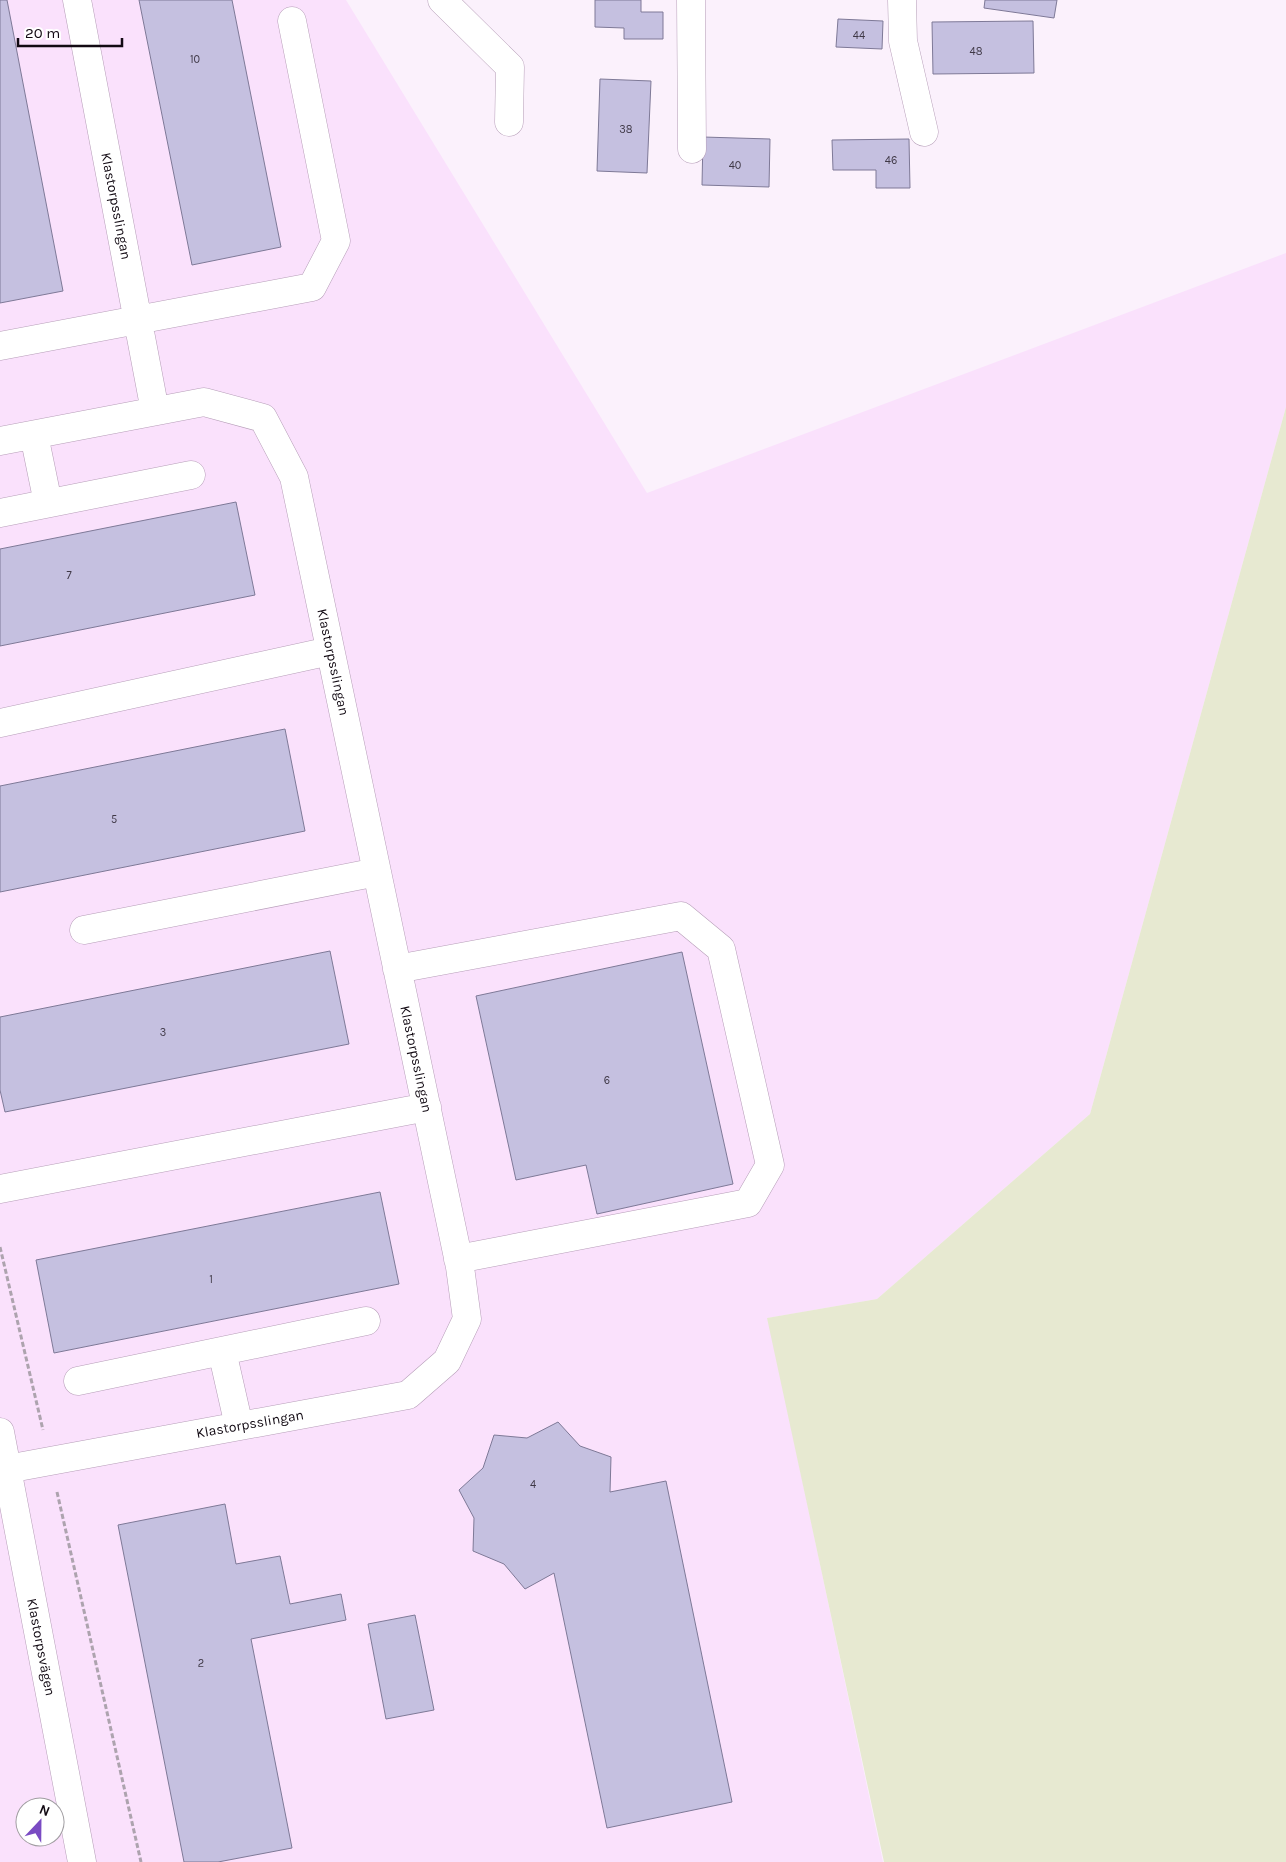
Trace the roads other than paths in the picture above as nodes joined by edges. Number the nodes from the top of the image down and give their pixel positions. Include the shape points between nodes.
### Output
1 (77, 0) edge
2 (691, 0) edge
3 (902, 0) edge
4 (456, 5) edge
5 (292, 21) dead end
6 (509, 122) dead end
7 (924, 132) dead end
8 (692, 148) dead end
9 (138, 320) junction
10 (0, 346) edge
11 (155, 411) junction
12 (34, 435) junction
13 (0, 441) edge
14 (191, 475) dead end
15 (48, 503) junction
16 (0, 513) edge
17 (330, 651) junction
18 (0, 723) edge
19 (377, 872) junction
20 (84, 930) dead end
21 (397, 969) junction
22 (427, 1107) junction
23 (0, 1189) edge
24 (458, 1259) junction
25 (366, 1321) dead end
26 (222, 1351) junction
27 (78, 1380) dead end
28 (239, 1426) junction
29 (0, 1432) edge
30 (6, 1482) edge
31 (82, 1862) edge

1 - 9 street, Klastorpsslingan
2 - 8 street
3 - 7 street via 903,41
4 - 6 street via 510,68
5 - 9 street via 336,241 312,287
9 - 10 street
9 - 11 street, Klastorpsslingan
11 - 12 street, Klastorpsslingan
11 - 17 street, Klastorpsslingan via 204,402 263,418 294,477
12 - 13 street, Klastorpsslingan
12 - 15 street
14 - 15 street
15 - 16 street
17 - 18 street
17 - 19 street, Klastorpsslingan
19 - 20 street
19 - 21 street, Klastorpsslingan
21 - 22 street, Klastorpsslingan
21 - 24 street via 681,916 721,949 770,1166 748,1203
22 - 23 street
22 - 24 street, Klastorpsslingan
24 - 28 street, Klastorpsslingan via 467,1319 447,1361 408,1395
25 - 26 street
26 - 27 street
26 - 28 street
28 - 30 street, Klastorpsslingan via 50,1461
29 - 30 street, Klastorpsvägen
30 - 31 street, Klastorpsvägen

